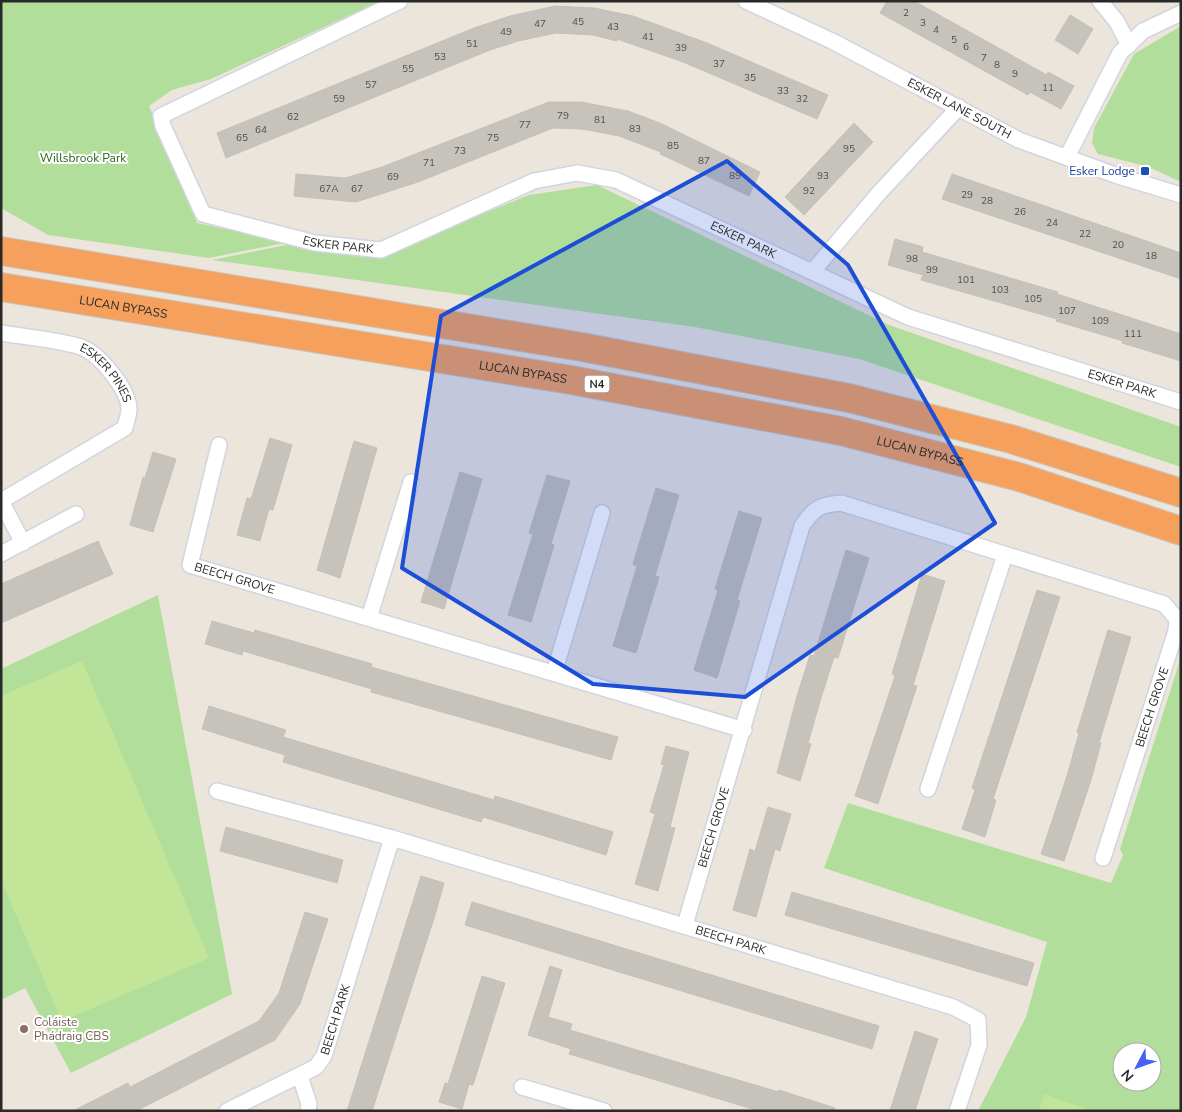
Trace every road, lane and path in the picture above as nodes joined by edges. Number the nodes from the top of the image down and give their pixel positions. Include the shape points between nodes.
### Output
1 (400, 1) edge
2 (746, 1) edge
3 (1100, 1) edge
4 (1181, 13) edge
5 (1129, 44) junction
6 (959, 108) junction
7 (1067, 157) junction
8 (1181, 195) edge
9 (7, 251) edge
10 (813, 271) junction
11 (1, 287) edge
12 (1, 333) edge
13 (1181, 402) edge
14 (219, 445) dead end
15 (410, 482) dead end
16 (1181, 493) edge
17 (1, 501) edge
18 (602, 513) dead end
19 (76, 514) dead end
20 (1181, 531) edge
21 (23, 543) junction
22 (1, 554) edge
23 (1004, 555) junction
24 (369, 618) junction
25 (554, 673) junction
26 (744, 730) junction
27 (928, 789) dead end
28 (217, 791) dead end
29 (392, 838) junction
30 (1103, 858) dead end
31 (685, 925) junction
32 (300, 1076) junction
33 (522, 1088) dead end
34 (228, 1111) edge
35 (308, 1111) edge
36 (604, 1111) edge
37 (957, 1111) edge

1 - 10 street, ESKER PARK via 162,116 163,126 203,214 315,243 381,250 534,181 577,173 616,180 759,249
2 - 6 street, ESKER LANE SOUTH via 834,42
3 - 5 street
4 - 5 street via 1143,32
5 - 7 street via 1120,53
6 - 7 street, ESKER LANE SOUTH via 1019,140
6 - 10 street via 879,193
7 - 8 street, ESKER LANE SOUTH
9 - 16 highway via 572,346 850,398 1011,439
10 - 13 street, ESKER PARK via 908,318
11 - 20 highway, LUCAN BYPASS / N4 via 571,380 841,431 1019,477
12 - 17 street, ESKER PINES via 82,348 99,359 112,374 129,409 125,428
14 - 24 street, BEECH GROVE via 190,565
15 - 24 street
17 - 21 street, ESKER PINES
18 - 25 street
19 - 21 street
21 - 22 street
23 - 26 street, BEECH GROVE via 840,503 823,504 802,526
23 - 27 street
23 - 30 street, BEECH GROVE via 1164,604 1177,618 1176,631
24 - 25 street, BEECH GROVE
25 - 26 street, BEECH GROVE
26 - 31 street, BEECH GROVE
28 - 29 street, BEECH PARK
29 - 31 street, BEECH PARK
29 - 32 street, BEECH PARK via 324,1056 316,1067
31 - 37 street, BEECH PARK via 952,1007 978,1020 979,1045
32 - 34 street, BEECH PARK
32 - 35 street via 309,1104
33 - 36 street

